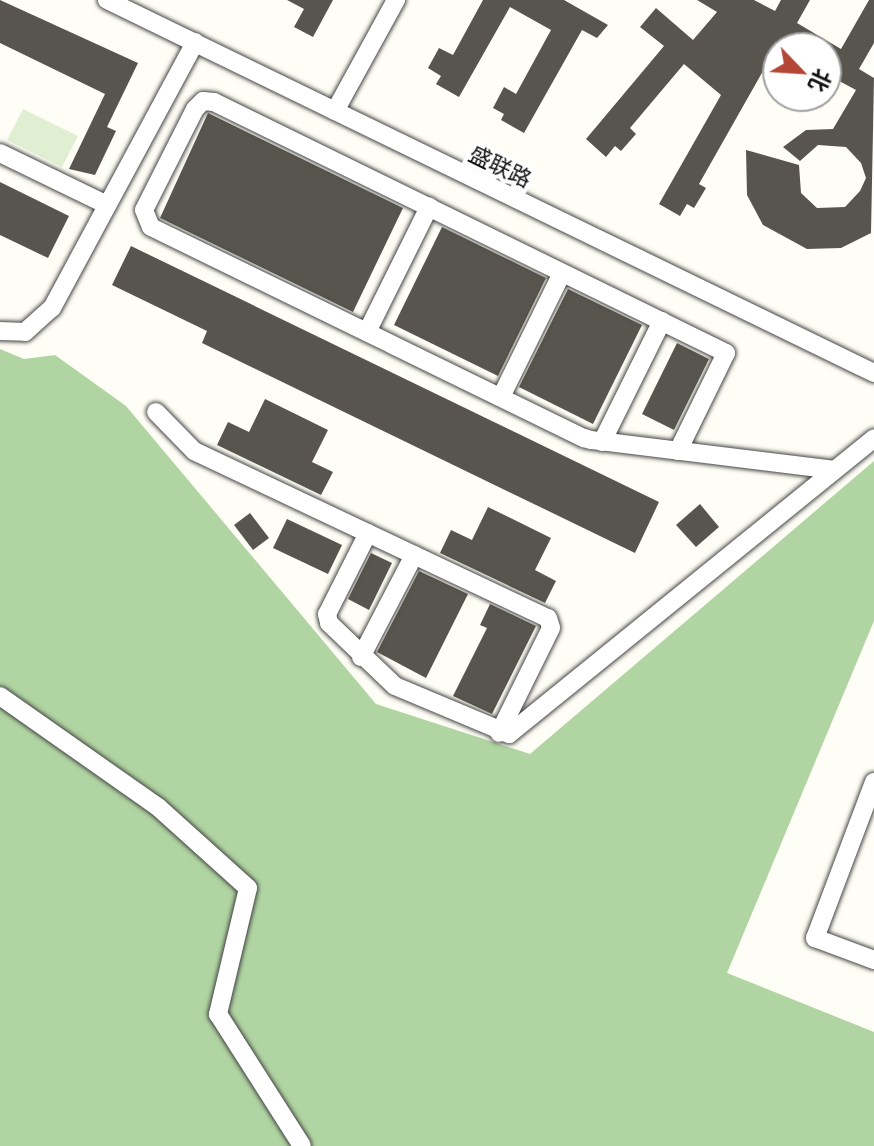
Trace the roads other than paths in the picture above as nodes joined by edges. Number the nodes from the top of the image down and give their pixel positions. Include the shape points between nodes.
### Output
1 (107, 0) edge
2 (396, 0) edge
3 (195, 42) junction
4 (335, 111) junction
5 (0, 153) edge
6 (107, 205) junction
7 (429, 207) junction
8 (562, 273) junction
9 (662, 321) junction
10 (0, 331) edge
11 (367, 332) junction
12 (874, 373) edge
13 (501, 397) junction
14 (156, 412) dead end
15 (874, 438) edge
16 (602, 442) junction
17 (678, 451) junction
18 (834, 470) junction
19 (368, 533) junction
20 (414, 555) junction
21 (361, 657) junction
22 (0, 696) edge
23 (499, 733) junction
24 (874, 782) edge
25 (874, 960) edge
26 (302, 1146) edge

1 - 3 street, 盛联路
2 - 4 street
3 - 4 street, 盛联路
3 - 6 street
4 - 12 street, 盛联路
5 - 6 street
6 - 10 street via 45,319 25,332
7 - 8 street
7 - 11 street
7 - 11 street via 203,101 144,210 151,227
8 - 9 street
8 - 13 street
9 - 16 street
9 - 17 street via 726,353
11 - 13 street
13 - 16 street
14 - 19 street via 194,451
15 - 18 street
16 - 17 street
17 - 18 street
18 - 23 street via 519,730
19 - 20 street
19 - 21 street via 327,614 329,623
20 - 21 street
20 - 23 street via 552,622
21 - 23 street via 395,686
22 - 26 street via 158,807 248,888 218,1014
24 - 25 street via 815,938

